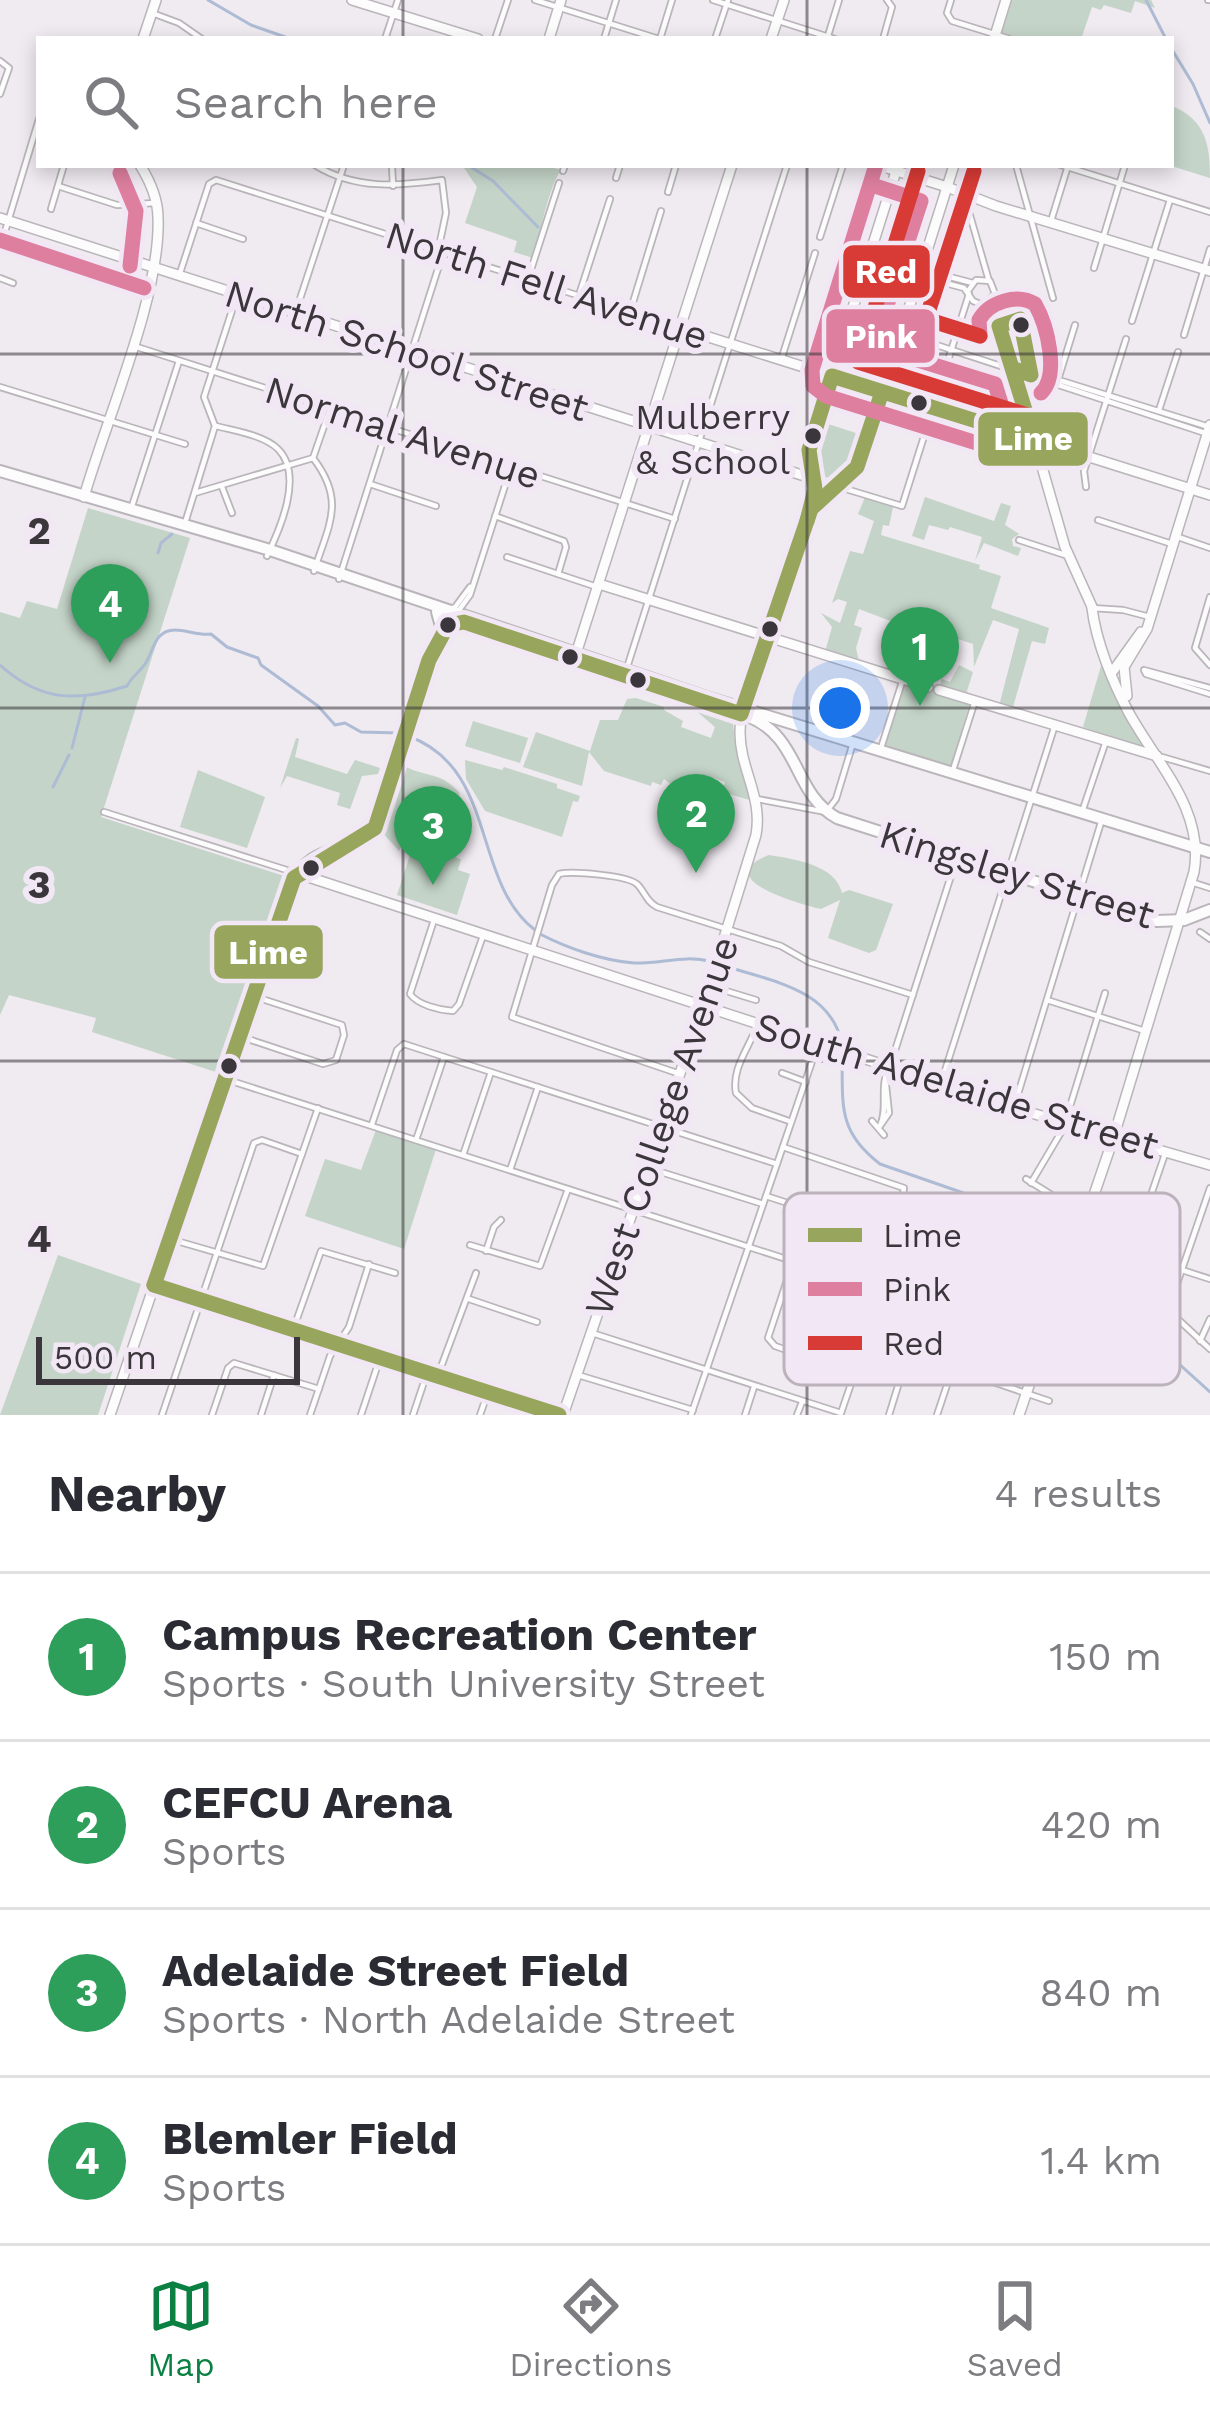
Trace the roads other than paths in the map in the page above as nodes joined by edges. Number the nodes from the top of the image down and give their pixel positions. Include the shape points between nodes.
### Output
1 (155, 0) edge
2 (352, 0) edge
3 (398, 0) edge
4 (508, 0) edge
5 (535, 0) edge
6 (616, 0) edge
7 (672, 0) edge
8 (713, 0) edge
9 (784, 0) edge
10 (839, 0) edge
11 (951, 0) edge
12 (1006, 0) edge
13 (727, 2) edge
14 (889, 2) edge
15 (560, 4) edge
16 (152, 13) junction
17 (394, 13) junction
18 (777, 20) junction
19 (609, 23) junction
20 (144, 36) edge
21 (198, 36) edge
22 (386, 36) edge
23 (468, 36) edge
24 (496, 36) edge
25 (550, 36) edge
26 (605, 36) edge
27 (650, 36) edge
28 (660, 36) edge
29 (717, 36) edge
30 (772, 36) edge
31 (824, 36) edge
32 (830, 36) edge
33 (883, 36) edge
34 (993, 36) edge
35 (995, 36) edge
36 (0, 61) edge
37 (0, 94) edge
38 (36, 127) edge
39 (63, 168) edge
40 (145, 168) edge
41 (322, 168) edge
42 (343, 168) edge
43 (392, 168) edge
44 (619, 168) edge
45 (675, 168) edge
46 (731, 168) edge
47 (786, 168) edge
48 (842, 168) edge
49 (897, 168) edge
50 (953, 168) edge
51 (1017, 168) edge
52 (1065, 168) edge
53 (1072, 168) edge
54 (1124, 168) edge
55 (340, 176) junction
56 (616, 178) dead end
57 (559, 182) dead end
58 (1119, 184) junction
59 (58, 186) junction
60 (393, 187) junction
61 (946, 187) junction
62 (668, 192) dead end
63 (610, 199) dead end
64 (1170, 200) junction
65 (971, 202) junction
66 (156, 203) junction
67 (51, 209) dead end
68 (662, 211) dead end
69 (1210, 212) edge
70 (1029, 214) junction
71 (327, 215) junction
72 (4, 219) edge
73 (1051, 221) junction
74 (196, 223) junction
75 (820, 237) dead end
76 (1103, 238) junction
77 (243, 239) dead end
78 (0, 248) edge
79 (1210, 249) edge
80 (441, 252) junction
81 (815, 253) dead end
82 (1154, 254) junction
83 (869, 259) junction
84 (983, 265) junction
85 (151, 268) junction
86 (1094, 268) dead end
87 (1207, 270) edge
88 (920, 273) junction
89 (178, 276) junction
90 (0, 278) edge
91 (528, 279) junction
92 (976, 281) junction
93 (988, 281) junction
94 (13, 283) dead end
95 (969, 293) junction
96 (237, 295) junction
97 (579, 296) junction
98 (993, 298) junction
99 (1053, 298) dead end
100 (980, 304) junction
101 (630, 312) junction
102 (295, 314) junction
103 (961, 317) junction
104 (1132, 321) dead end
105 (1075, 325) dead end
106 (999, 326) junction
107 (680, 328) junction
108 (900, 333) junction
109 (1184, 334) dead end
110 (1126, 339) dead end
111 (730, 344) junction
112 (131, 345) junction
113 (951, 349) junction
114 (412, 352) junction
115 (1178, 352) dead end
116 (781, 360) junction
117 (178, 361) junction
118 (1012, 368) junction
119 (213, 371) junction
120 (832, 376) junction
121 (1057, 383) junction
122 (0, 387) edge
123 (882, 392) junction
124 (1107, 398) junction
125 (933, 408) junction
126 (330, 409) junction
127 (1158, 414) junction
128 (108, 421) junction
129 (215, 426) junction
130 (388, 427) junction
131 (648, 428) junction
132 (1209, 429) edge
133 (155, 435) junction
134 (1034, 439) junction
135 (699, 443) junction
136 (185, 444) dead end
137 (1088, 456) junction
138 (313, 458) junction
139 (286, 465) junction
140 (511, 467) junction
141 (0, 471) edge
142 (814, 479) junction
143 (370, 484) junction
144 (836, 486) junction
145 (222, 487) junction
146 (1086, 487) dead end
147 (1190, 489) junction
148 (195, 493) junction
149 (1210, 495) edge
150 (84, 497) junction
151 (624, 503) junction
152 (436, 506) dead end
153 (131, 509) junction
154 (812, 509) junction
155 (232, 513) dead end
156 (495, 516) junction
157 (674, 519) junction
158 (1097, 520) dead end
159 (184, 527) junction
160 (1174, 540) junction
161 (1019, 541) dead end
162 (1210, 548) edge
163 (269, 553) junction
164 (1069, 556) junction
165 (507, 557) dead end
166 (315, 568) junction
167 (558, 574) junction
168 (340, 576) junction
169 (598, 586) junction
170 (1210, 596) edge
171 (649, 600) junction
172 (1092, 608) junction
173 (453, 614) junction
174 (1150, 616) junction
175 (768, 638) junction
176 (1110, 651) junction
177 (1122, 654) junction
178 (575, 658) junction
179 (1210, 665) edge
180 (1113, 669) junction
181 (625, 674) junction
182 (903, 679) junction
183 (1210, 691) edge
184 (1127, 696) junction
185 (975, 701) junction
186 (742, 711) junction
187 (1055, 725) junction
188 (1106, 741) junction
189 (1147, 741) junction
190 (853, 743) junction
191 (880, 751) junction
192 (1138, 751) junction
193 (1158, 757) junction
194 (1210, 771) edge
195 (952, 773) junction
196 (1031, 798) junction
197 (757, 799) junction
198 (811, 805) junction
199 (104, 812) dead end
200 (826, 812) junction
201 (1082, 813) junction
202 (1102, 819) junction
203 (1200, 845) edge
204 (957, 857) junction
205 (310, 863) junction
206 (296, 873) junction
207 (1007, 873) junction
208 (311, 878) junction
209 (1193, 883) junction
210 (1210, 888) edge
211 (1078, 897) junction
212 (1210, 910) edge
213 (435, 918) junction
214 (1177, 924) junction
215 (727, 929) junction
216 (1199, 932) dead end
217 (484, 933) junction
218 (1210, 939) edge
219 (532, 949) junction
220 (710, 986) junction
221 (1105, 993) dead end
222 (913, 995) junction
223 (253, 996) junction
224 (756, 1000) dead end
225 (1047, 1000) junction
226 (704, 1005) junction
227 (1097, 1016) junction
228 (758, 1023) junction
229 (1147, 1032) junction
230 (239, 1036) junction
231 (819, 1042) junction
232 (444, 1057) junction
233 (890, 1066) junction
234 (491, 1072) junction
235 (782, 1073) dead end
236 (680, 1074) junction
237 (225, 1078) junction
238 (806, 1082) junction
239 (941, 1083) junction
240 (538, 1087) junction
241 (1014, 1107) junction
242 (318, 1108) junction
243 (872, 1121) dead end
244 (792, 1122) junction
245 (1064, 1123) junction
246 (371, 1125) junction
247 (880, 1126) junction
248 (662, 1127) junction
249 (884, 1135) dead end
250 (1113, 1139) junction
251 (416, 1140) junction
252 (783, 1148) junction
253 (1166, 1151) junction
254 (302, 1154) junction
255 (463, 1155) junction
256 (777, 1164) junction
257 (1210, 1165) edge
258 (648, 1168) junction
259 (510, 1170) junction
260 (1210, 1188) edge
261 (568, 1189) junction
262 (903, 1193) edge
263 (1048, 1193) edge
264 (1094, 1193) edge
265 (1152, 1193) edge
266 (766, 1196) junction
267 (784, 1202) edge
268 (763, 1204) junction
269 (634, 1210) junction
270 (501, 1220) dead end
271 (170, 1239) junction
272 (470, 1245) dead end
273 (749, 1246) junction
274 (486, 1251) junction
275 (217, 1254) junction
276 (784, 1258) edge
277 (369, 1264) junction
278 (1182, 1270) junction
279 (395, 1273) dead end
280 (476, 1273) dead end
281 (1180, 1276) edge
282 (1210, 1279) edge
283 (154, 1285) junction
284 (784, 1291) edge
285 (468, 1299) junction
286 (201, 1300) junction
287 (1210, 1319) edge
288 (537, 1322) dead end
289 (1180, 1323) edge
290 (293, 1330) junction
291 (592, 1333) junction
292 (1201, 1341) junction
293 (338, 1344) junction
294 (784, 1348) edge
295 (1210, 1349) edge
296 (380, 1358) junction
297 (706, 1371) junction
298 (432, 1374) junction
299 (578, 1374) junction
300 (274, 1375) junction
301 (898, 1385) edge
302 (947, 1385) edge
303 (1003, 1385) edge
304 (1030, 1385) edge
305 (754, 1387) junction
306 (319, 1389) junction
307 (488, 1392) junction
308 (1027, 1393) junction
309 (1049, 1401) dead end
310 (802, 1402) junction
311 (692, 1413) edge
312 (842, 1413) edge
313 (110, 1415) edge
314 (162, 1415) edge
315 (212, 1415) edge
316 (261, 1415) edge
317 (310, 1415) edge
318 (361, 1415) edge
319 (413, 1415) edge
320 (480, 1415) edge
321 (561, 1415) edge
322 (745, 1415) edge
323 (797, 1415) edge
324 (889, 1415) edge
325 (937, 1415) edge
326 (1019, 1415) edge

1 - 16 main road
2 - 17 main road
3 - 17 street
4 - 24 street
5 - 15 street
6 - 19 street
7 - 28 street
8 - 13 street
9 - 18 main road
10 - 32 street
11 - 34 street via 948,17
12 - 35 main road
13 - 18 street
13 - 29 street
14 - 33 street
15 - 19 street
15 - 25 main road
16 - 20 main road
16 - 21 street
17 - 22 street
17 - 23 main road
18 - 30 main road
18 - 31 street
19 - 26 street
19 - 27 street
36 - 37 street via 8,65
38 - 72 street
39 - 59 street
40 - 66 main road
41 - 55 street
42 - 55 street
43 - 60 street
44 - 56 street
45 - 62 street
46 - 107 main road
47 - 111 street
48 - 75 street
49 - 61 main road
49 - 83 main road
50 - 61 main road, West College Avenue
51 - 70 street
52 - 73 street
53 - 58 street
54 - 58 street
55 - 60 street
55 - 71 street
57 - 91 street
58 - 64 street
58 - 76 street
59 - 66 street via 117,206
59 - 67 street
60 - 80 street via 444,182
61 - 65 main road
61 - 70 main road
61 - 88 main road, West College Avenue
63 - 97 street
64 - 69 street
64 - 82 street
65 - 70 main road
65 - 84 street
66 - 85 main road
68 - 101 street
70 - 73 main road
70 - 99 street
71 - 74 street, North Fell Avenue via 212,181
71 - 80 street, North Fell Avenue
71 - 102 street
72 - 78 street
72 - 85 main road, North School Street
73 - 76 main road
74 - 77 street
74 - 89 street
76 - 82 main road
76 - 86 street
79 - 87 street
80 - 91 street, North Fell Avenue
80 - 114 street
81 - 116 street
82 - 87 main road
82 - 104 street
83 - 88 street
83 - 120 main road
84 - 92 street
84 - 93 street
85 - 89 main road, North School Street
85 - 112 main road
87 - 109 street
88 - 92 street
88 - 95 street
88 - 108 main road, West College Avenue
89 - 96 main road, North School Street
90 - 94 street
91 - 97 street, North Fell Avenue
92 - 93 street
92 - 95 street
93 - 98 street
95 - 100 street
95 - 103 street
96 - 102 main road, North School Street
96 - 119 street
97 - 101 street, North Fell Avenue
98 - 100 street
98 - 106 street
100 - 103 street
100 - 106 street
101 - 107 street, North Fell Avenue
102 - 114 main road, North School Street
103 - 113 street
105 - 121 street
106 - 118 street
107 - 111 main road, North Fell Avenue
107 - 131 main road
108 - 113 street
108 - 123 main road, West College Avenue
110 - 124 street
111 - 116 main road, North Fell Avenue
111 - 135 street
112 - 117 street, Normal Avenue
112 - 128 main road
113 - 118 street
113 - 125 street
114 - 130 street
114 - 131 main road, North School Street
115 - 127 street
116 - 120 main road, North Fell Avenue
117 - 119 street, Normal Avenue
117 - 133 street
118 - 121 street
118 - 134 street
119 - 126 street, Normal Avenue
119 - 129 street via 204,398
120 - 123 main road, North Fell Avenue
120 - 142 main road via 809,450
121 - 124 street
122 - 128 street
123 - 125 main road, North Fell Avenue
123 - 144 main road, West College Avenue via 859,464
124 - 127 street
124 - 137 street
125 - 134 main road, North Fell Avenue
125 - 144 street via 902,506
126 - 130 street, Normal Avenue
126 - 138 street
127 - 132 street
128 - 133 street
128 - 150 main road
129 - 139 street via 272,445
129 - 148 street
130 - 140 street, Normal Avenue
130 - 143 street
131 - 135 main road, North School Street
131 - 151 main road
132 - 147 main road
133 - 136 street
133 - 153 street
134 - 137 main road, North Fell Avenue
134 - 164 main road
135 - 142 main road, North School Street
135 - 157 street
137 - 146 street
137 - 147 main road, North Fell Avenue
138 - 139 street
138 - 166 street via 334,503
139 - 145 street
139 - 163 street via 290,486
140 - 151 street, Normal Avenue
140 - 156 street
141 - 150 main road
142 - 154 main road
143 - 152 street
143 - 168 street
144 - 154 main road, West College Avenue
145 - 148 street
145 - 155 street
147 - 149 main road, North Fell Avenue
147 - 160 main road
148 - 159 street
150 - 153 main road
150 - 163 main road
151 - 157 street, Normal Avenue
151 - 169 main road
153 - 159 main road
154 - 175 main road, West College Avenue
156 - 167 street via 564,541
156 - 173 street via 476,577
157 - 171 street
158 - 160 street
159 - 163 main road
160 - 162 street
160 - 174 main road
161 - 164 street
163 - 166 main road
164 - 172 main road
165 - 167 street
166 - 168 main road
167 - 169 street
168 - 173 main road
169 - 171 main road
169 - 178 main road
170 - 179 street via 1195,648
171 - 175 main road
171 - 181 street
172 - 174 street
172 - 176 main road
172 - 180 main road
173 - 178 main road
173 - 205 main road via 429,660 375,828
173 - 206 main road via 426,656 375,816
174 - 177 main road
174 - 184 main road via 1125,663
175 - 182 main road
175 - 186 main road, West College Avenue
176 - 177 main road
176 - 180 main road
177 - 180 main road
178 - 181 main road
180 - 184 main road
180 - 189 main road
181 - 186 main road
182 - 185 main road
182 - 191 street
183 - 183 street via 1144,670 1144,674
184 - 193 main road
185 - 187 main road
185 - 195 street
186 - 190 main road
186 - 197 main road, West College Avenue via 741,751
186 - 198 main road, Kingsley Street via 779,735
187 - 188 main road
187 - 196 street
188 - 192 main road
188 - 201 street
189 - 192 main road
189 - 193 main road
190 - 191 main road
190 - 200 street
191 - 195 main road
192 - 193 main road
193 - 194 street
193 - 203 main road via 1194,812
195 - 196 main road
196 - 201 main road
196 - 207 street
197 - 198 street
197 - 215 main road, West College Avenue via 756,835
198 - 200 main road, Kingsley Street
199 - 206 street
200 - 204 main road, Kingsley Street
201 - 202 main road
202 - 203 main road
202 - 211 street
203 - 209 main road
204 - 207 main road, Kingsley Street
204 - 222 street
205 - 206 main road
205 - 208 main road
206 - 208 main road, South Adelaide Street
206 - 223 main road
207 - 211 main road, Kingsley Street
207 - 239 street
208 - 213 main road, South Adelaide Street
209 - 210 street
209 - 214 main road
211 - 214 main road, Kingsley Street
211 - 225 street
212 - 214 main road, Kingsley Street
213 - 217 main road, South Adelaide Street
213 - 217 street via 410,994 446,1011 459,1004
214 - 229 main road
215 - 219 street via 651,904 625,877 568,871 554,880
215 - 220 main road, West College Avenue
215 - 222 street
216 - 218 street, Kingsley Street
217 - 219 main road, South Adelaide Street
219 - 226 main road, South Adelaide Street
219 - 236 street via 513,1018
220 - 224 street
220 - 226 main road, West College Avenue
221 - 227 street
222 - 233 street
223 - 230 main road
223 - 230 street via 344,1028 332,1064
225 - 227 street
225 - 241 street
226 - 228 main road, South Adelaide Street
226 - 236 main road, West College Avenue
227 - 229 street
227 - 245 street
228 - 231 main road, South Adelaide Street
228 - 244 street via 734,1073 736,1093
229 - 250 main road
230 - 237 main road
231 - 233 main road, South Adelaide Street
231 - 238 street
232 - 234 street
232 - 246 street via 401,1045
232 - 251 street
233 - 239 main road, South Adelaide Street
233 - 247 street via 888,1118
234 - 240 street
234 - 255 street
235 - 238 street
236 - 248 main road, West College Avenue
237 - 242 street
237 - 271 main road
238 - 244 street
239 - 241 main road, South Adelaide Street
240 - 248 street
240 - 259 street
241 - 245 main road, South Adelaide Street
242 - 246 street
242 - 254 street
243 - 247 street
244 - 252 street
245 - 250 main road, South Adelaide Street
245 - 263 street via 1029,1181
246 - 251 street
247 - 249 street
248 - 256 street
248 - 258 main road, West College Avenue
250 - 253 main road, South Adelaide Street
250 - 264 main road
251 - 255 street
252 - 256 street
252 - 262 street
253 - 257 main road, South Adelaide Street
253 - 265 street
254 - 275 street via 261,1267
254 - 275 street via 257,1141
255 - 259 street
256 - 266 street
258 - 268 street
258 - 269 main road, West College Avenue
259 - 261 street
260 - 278 street
261 - 269 street
261 - 274 street via 540,1266
266 - 267 street
266 - 268 street
268 - 273 street
269 - 273 street
269 - 291 main road, West College Avenue
270 - 274 street
271 - 275 street
271 - 283 main road
272 - 274 street
273 - 276 street
273 - 297 street
275 - 286 street
277 - 279 street
277 - 290 street via 320,1251
277 - 293 street
278 - 281 street
278 - 282 street
280 - 285 street
283 - 286 main road
283 - 313 main road
284 - 294 street via 769,1340
285 - 288 street
285 - 298 street
286 - 290 main road
286 - 314 street
287 - 292 street
289 - 292 street
290 - 293 main road
291 - 297 street
291 - 299 main road, West College Avenue
292 - 295 street
293 - 296 main road
293 - 306 street
296 - 298 main road
296 - 318 street
297 - 305 street
297 - 311 street
298 - 307 main road
298 - 319 street
299 - 311 street
299 - 321 main road, West College Avenue
300 - 306 street
300 - 315 street via 234,1363
300 - 316 street
301 - 324 street
302 - 325 street
303 - 308 street
304 - 308 main road
305 - 310 street
305 - 322 street
306 - 317 street
307 - 320 street
307 - 321 main road
308 - 309 street
308 - 326 main road
310 - 312 street
310 - 323 street

